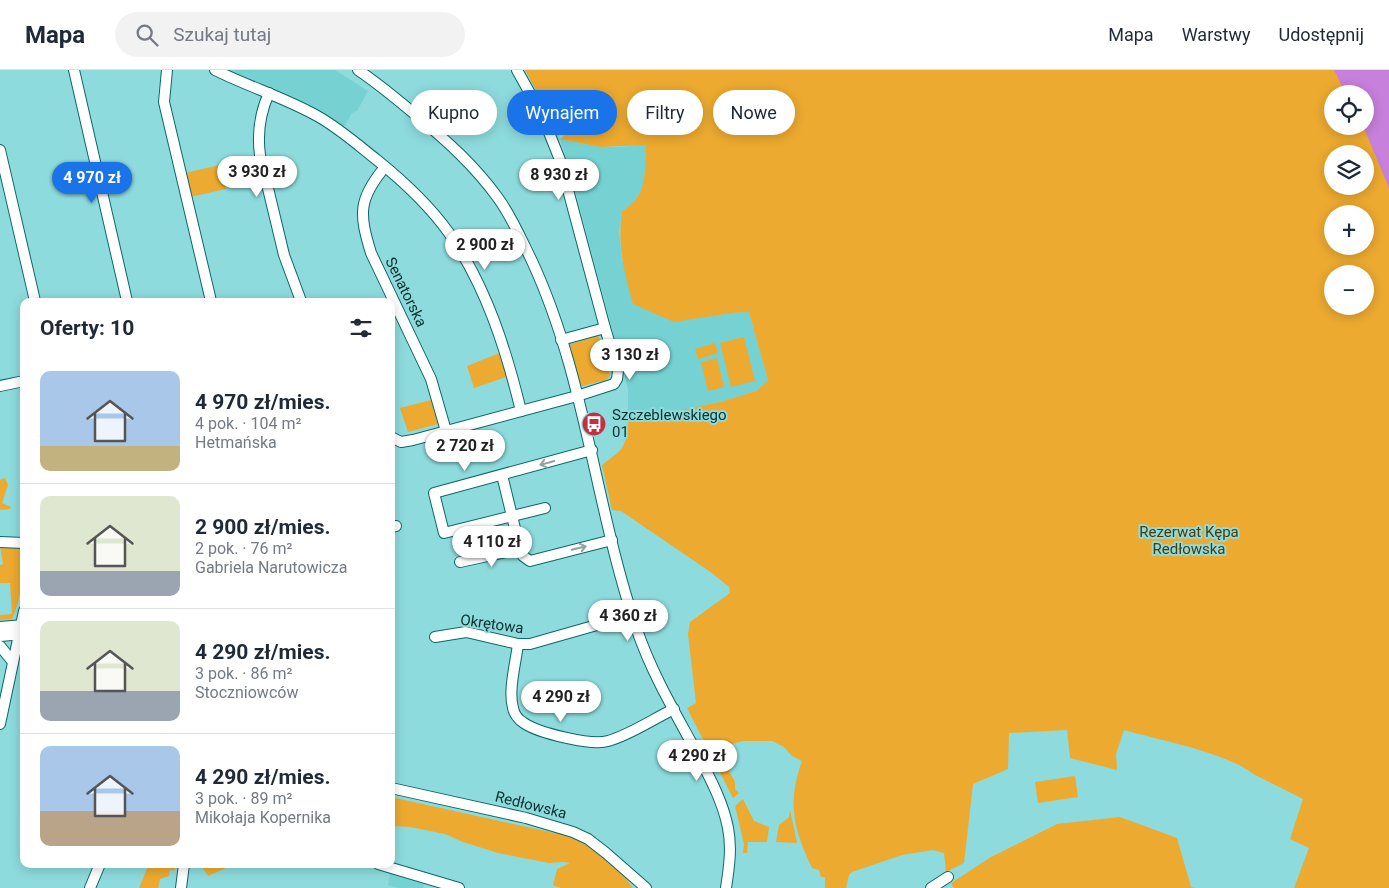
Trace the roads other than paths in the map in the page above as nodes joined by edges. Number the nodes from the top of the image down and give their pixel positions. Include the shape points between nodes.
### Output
1 (74, 70) edge
2 (167, 70) edge
3 (215, 70) edge
4 (358, 70) edge
5 (517, 70) edge
6 (269, 93) junction
7 (0, 150) edge
8 (385, 167) junction
9 (34, 298) edge
10 (126, 298) edge
11 (210, 298) edge
12 (299, 298) edge
13 (392, 298) edge
14 (395, 305) edge
15 (605, 328) junction
16 (561, 340) junction
17 (20, 382) edge
18 (0, 386) edge
19 (577, 396) junction
20 (521, 411) junction
21 (446, 432) junction
22 (395, 442) edge
23 (592, 450) junction
24 (502, 475) junction
25 (545, 508) dead end
26 (513, 516) junction
27 (612, 540) junction
28 (0, 542) edge
29 (20, 543) edge
30 (520, 549) junction
31 (460, 562) dead end
32 (632, 615) junction
33 (0, 627) edge
34 (20, 630) edge
35 (20, 631) edge
36 (0, 636) edge
37 (435, 636) dead end
38 (20, 637) edge
39 (518, 644) junction
40 (0, 646) edge
41 (13, 662) junction
42 (674, 709) junction
43 (0, 724) edge
44 (395, 789) edge
45 (98, 868) edge
46 (184, 868) edge
47 (392, 868) edge
48 (948, 877) dead end
49 (90, 888) edge
50 (181, 888) edge
51 (460, 888) edge
52 (646, 888) edge
53 (726, 888) edge
54 (931, 888) edge

1 - 10 street
2 - 11 street via 164,102
3 - 6 street
4 - 16 street via 453,146 500,200 542,283
5 - 15 street via 554,141
6 - 8 street via 303,108 339,130
6 - 12 street via 262,113 258,143 284,255
7 - 9 street
8 - 13 street, Senatorska via 363,203 363,213 371,254
8 - 20 street via 448,231 470,266 503,344
14 - 21 street, Senatorska via 430,379
15 - 16 street
15 - 19 street via 618,371 617,380 614,384
16 - 19 street
17 - 18 street
19 - 20 street
19 - 23 street
20 - 21 street
21 - 22 street
23 -> 24 street
23 - 27 street
24 - 26 street
24 - 26 street via 434,493 444,533
25 - 26 street
26 - 30 street
30 -> 27 street via 530,561
27 - 32 street
28 - 29 street
30 - 31 street
32 - 39 street, Okrętowa via 530,644
32 - 42 street via 649,661
33 - 34 street
35 - 36 street
37 - 39 street, Okrętowa via 466,632
38 - 41 street
39 - 42 street via 512,706 517,717 529,726 578,741 601,743
40 - 41 street
41 - 43 street
42 - 53 street via 715,788 725,815 730,853
44 - 52 street, Redłowska via 526,818 573,832 606,852
45 - 49 street
46 - 50 street
47 - 51 street
48 - 54 street

